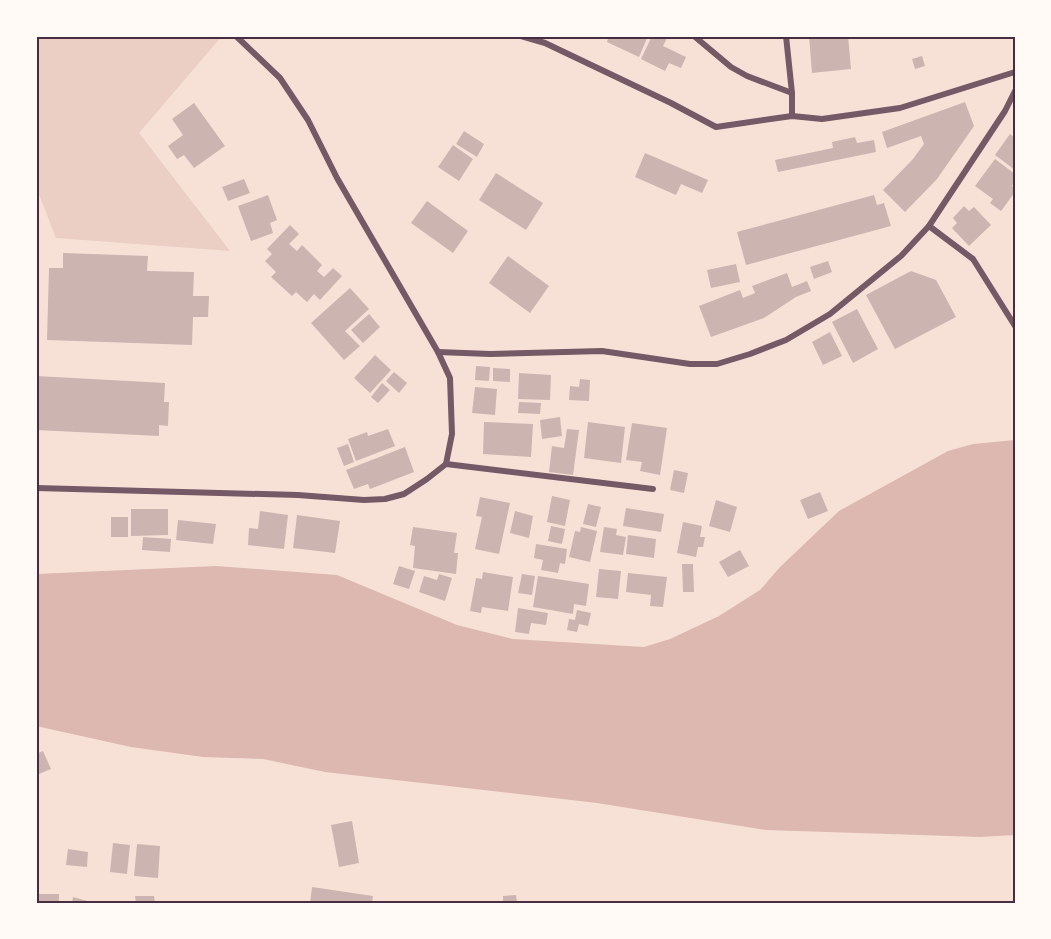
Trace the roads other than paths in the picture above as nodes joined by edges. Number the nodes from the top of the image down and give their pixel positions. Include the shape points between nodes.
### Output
1 (236, 36) edge
2 (522, 36) edge
3 (694, 36) edge
4 (786, 36) edge
5 (1015, 72) edge
6 (1015, 91) edge
7 (792, 93) junction
8 (792, 116) junction
9 (929, 226) junction
10 (1015, 326) edge
11 (438, 352) junction
12 (446, 464) junction
13 (36, 488) edge
14 (653, 489) dead end

1 - 11 street via 280,78 308,120 337,178
2 - 8 street via 555,48 716,127
3 - 7 street via 747,76
4 - 7 street
5 - 8 street via 900,108 822,119
6 - 9 street
7 - 8 street
9 - 10 street via 973,260
9 - 11 street via 901,256 830,314 786,340 717,364 690,364 602,351
11 - 12 street via 450,378 452,434
12 - 13 street via 404,494 385,499
12 - 14 street

